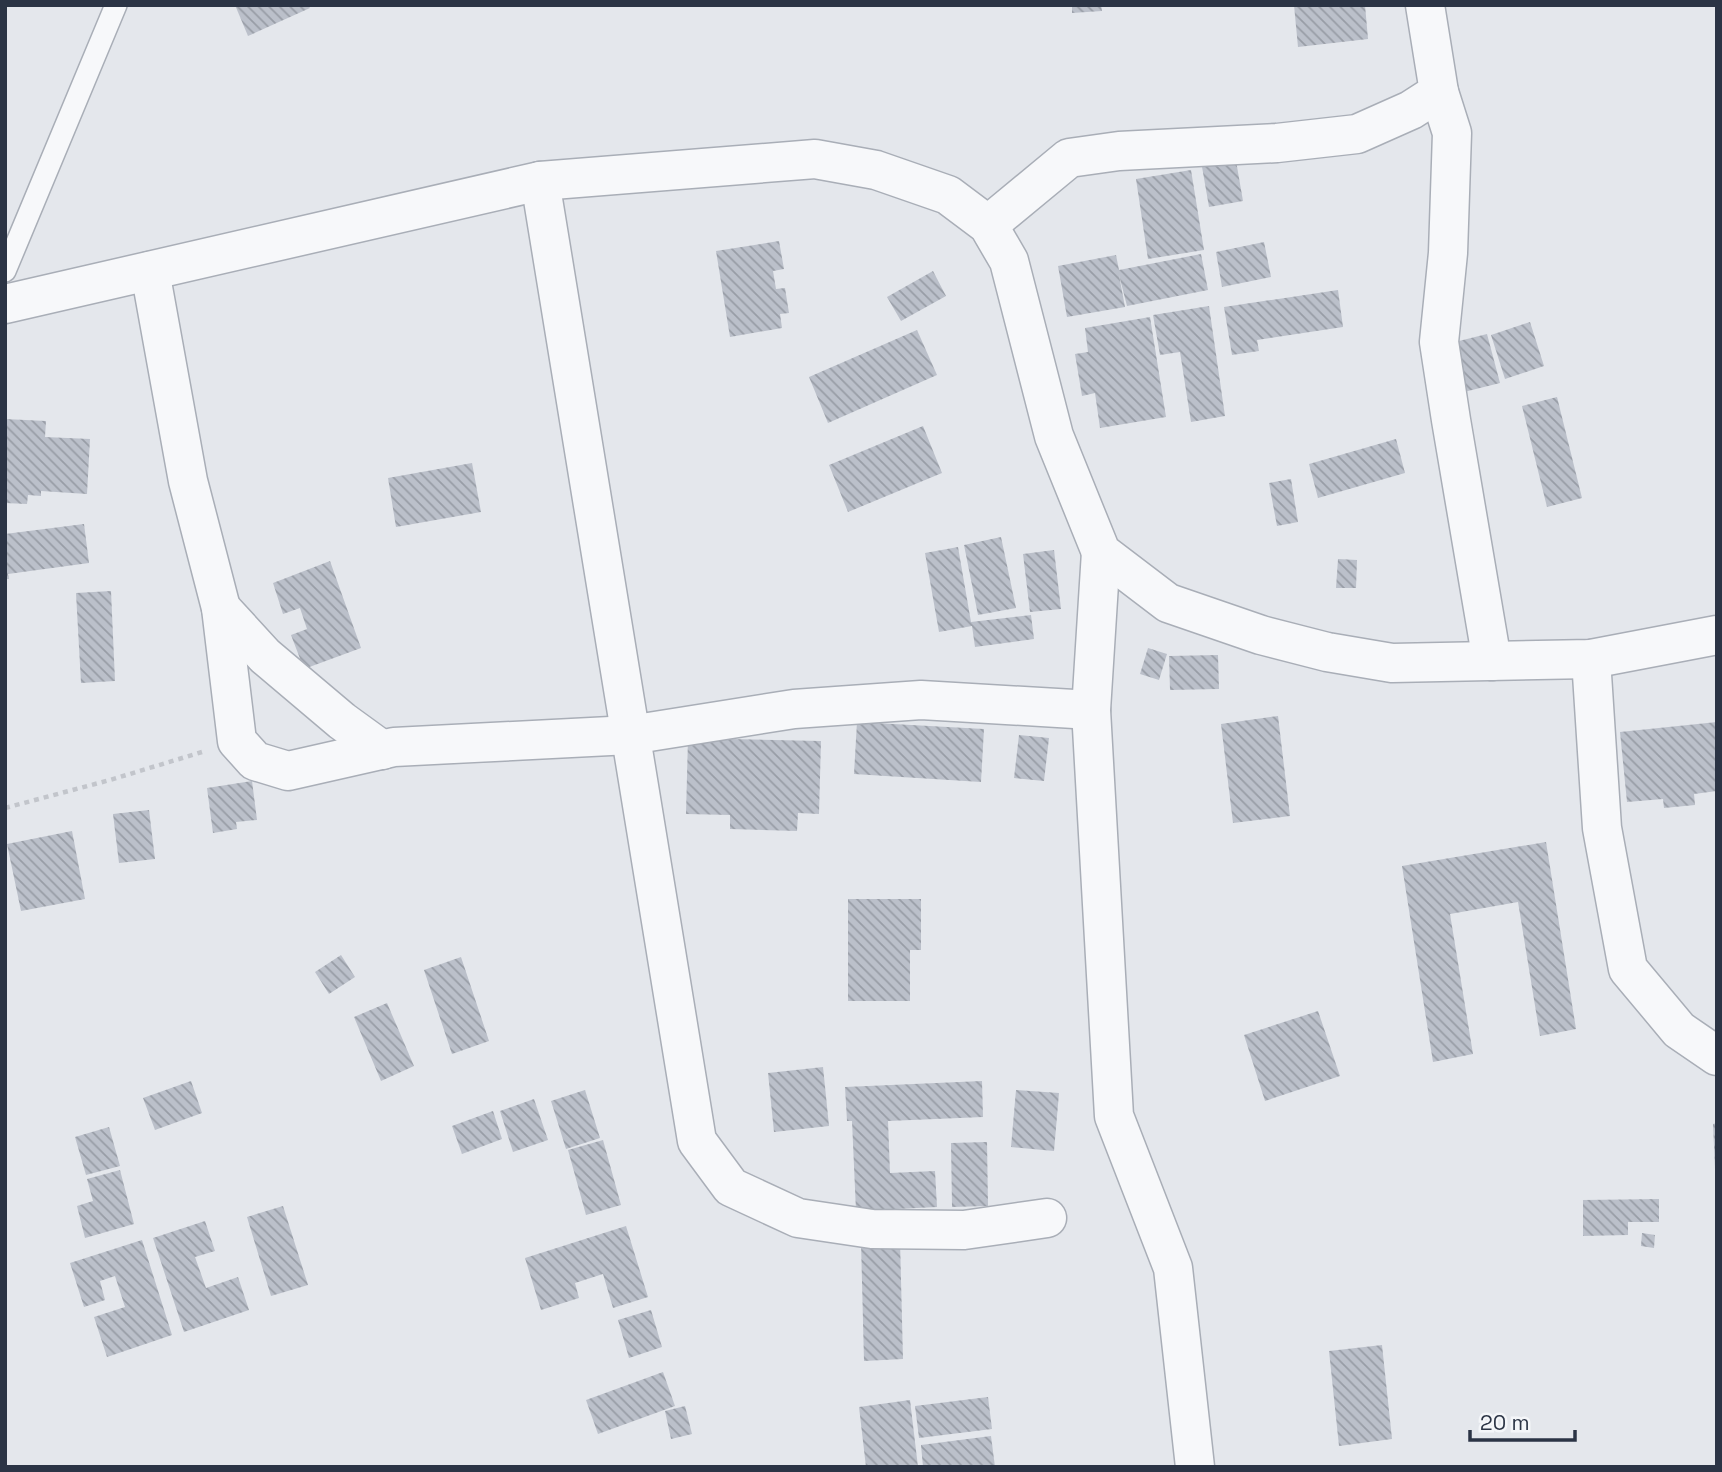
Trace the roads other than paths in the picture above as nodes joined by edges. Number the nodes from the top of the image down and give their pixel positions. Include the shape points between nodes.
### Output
1 (116, 5) edge
2 (1425, 5) edge
3 (1439, 92) junction
4 (540, 181) junction
5 (988, 225) junction
6 (5, 271) edge
7 (150, 271) junction
8 (5, 304) edge
9 (1101, 552) junction
10 (221, 608) junction
11 (1717, 635) edge
12 (1591, 659) junction
13 (1492, 662) junction
14 (1091, 710) junction
15 (630, 735) junction
16 (382, 750) junction
17 (1717, 1056) edge
18 (1047, 1218) dead end
19 (1195, 1467) edge

1 - 6 lane
2 - 3 street
3 - 5 street via 1357,134 1069,158
3 - 13 street via 1452,133 1440,342
4 - 5 street via 815,159 876,170 948,195
4 - 7 street
4 - 15 street
5 - 9 street via 1009,261 1054,436
7 - 8 street
7 - 10 street via 188,481
9 - 13 street via 1168,603 1261,635 1392,663
9 - 14 street
10 - 16 street via 265,656
10 - 16 street via 237,741 255,761 288,771
11 - 12 street
12 - 13 street
12 - 17 street via 1602,828 1628,969 1679,1030
14 - 15 street via 921,700 794,709
14 - 19 street via 1114,1116 1173,1268
15 - 16 street
15 - 18 street via 697,1141 732,1187 798,1218 872,1229 964,1230

